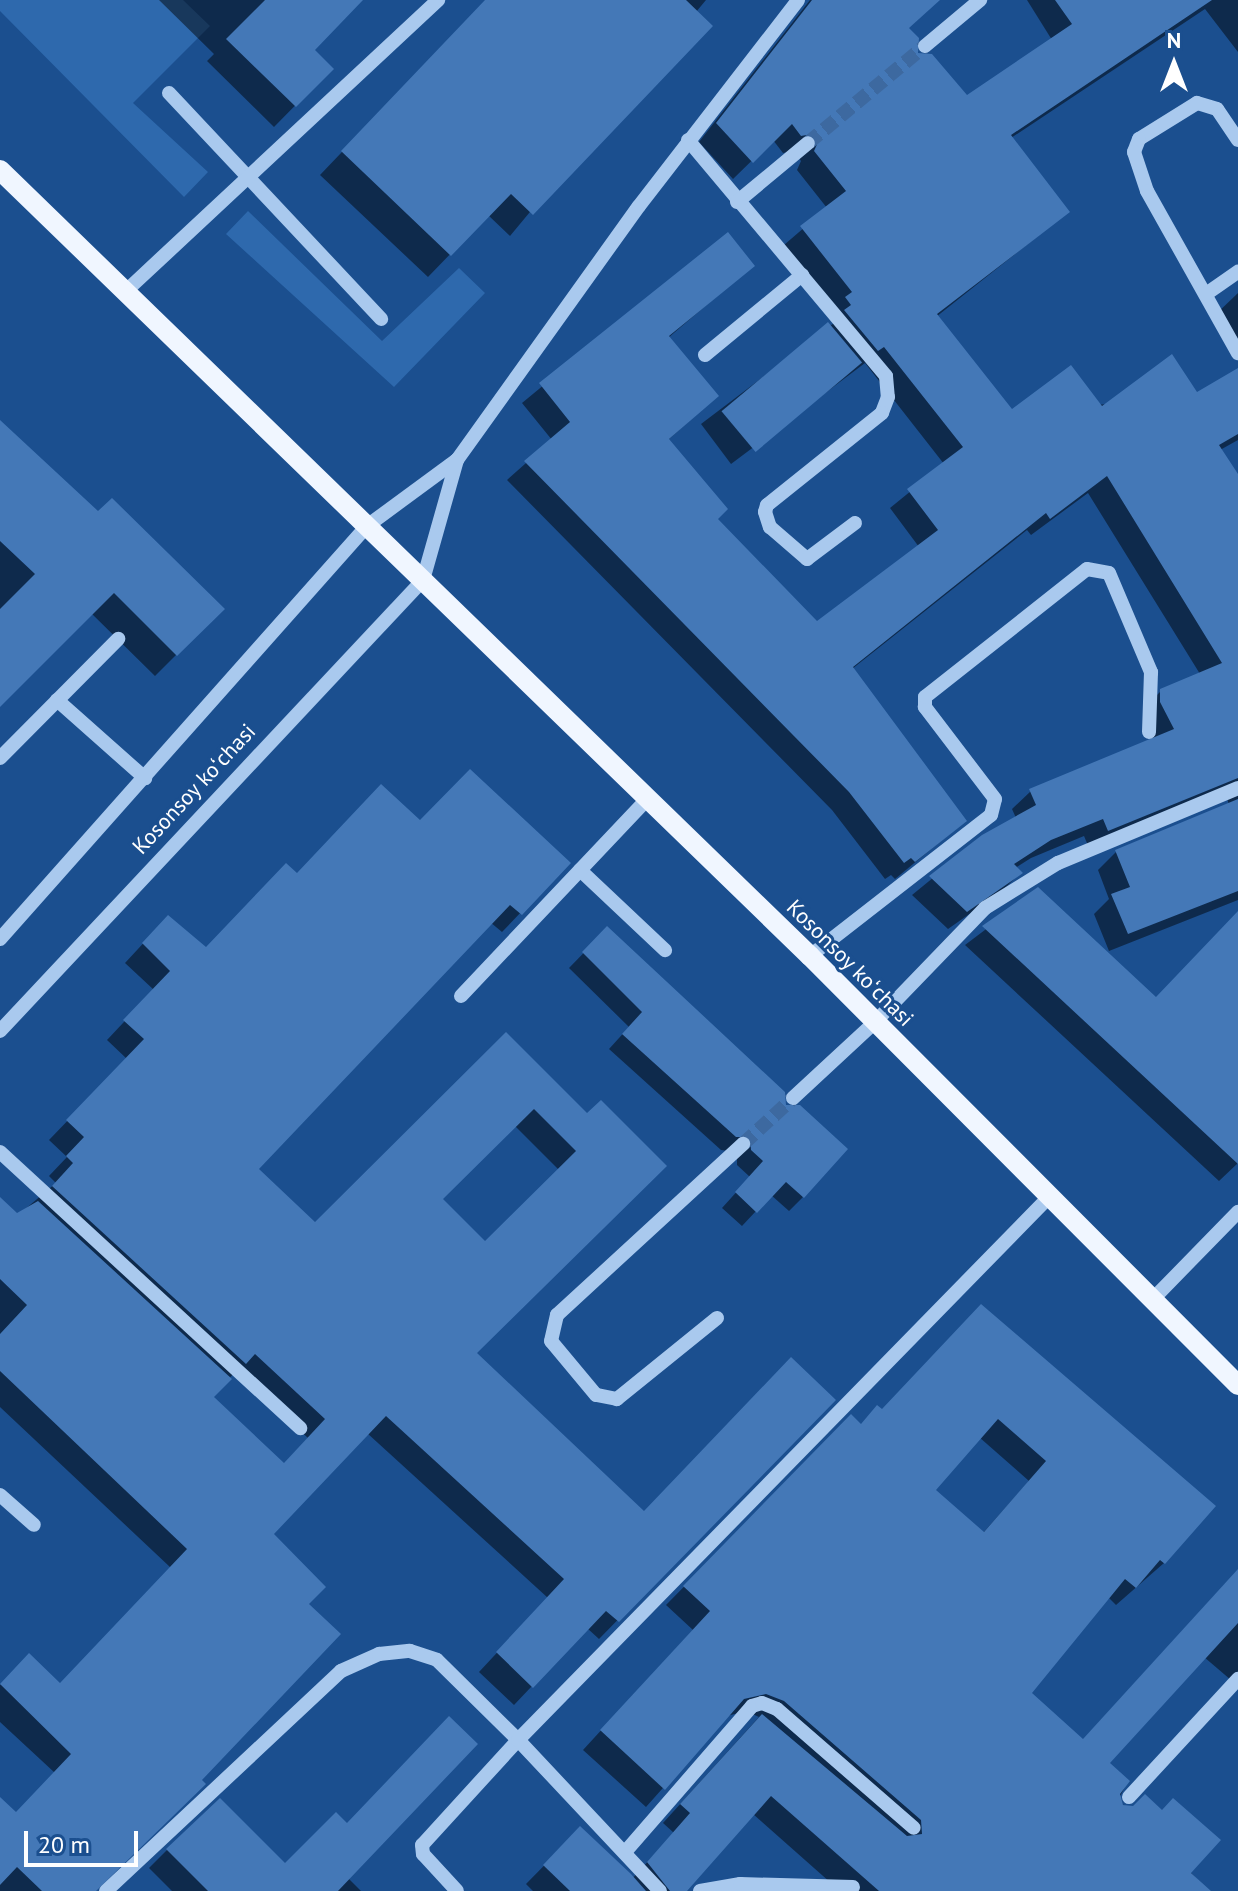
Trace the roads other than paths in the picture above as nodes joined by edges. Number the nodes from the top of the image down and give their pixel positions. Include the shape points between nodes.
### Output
1 (438, 0) edge
2 (798, 0) edge
3 (980, 0) edge
4 (925, 46) tunnel mouth
5 (169, 93) dead end
6 (688, 140) junction
7 (1238, 140) edge
8 (808, 143) tunnel mouth
9 (0, 170) edge
10 (249, 177) junction
11 (737, 202) junction
12 (1238, 272) edge
13 (802, 275) junction
14 (126, 291) junction
15 (1206, 294) junction
16 (381, 319) dead end
17 (1238, 353) edge
18 (705, 355) dead end
19 (457, 460) junction
20 (855, 523) dead end
21 (367, 526) junction
22 (423, 580) junction
23 (118, 639) dead end
24 (57, 700) junction
25 (1149, 732) dead end
26 (0, 758) edge
27 (145, 778) junction
28 (1238, 788) edge
29 (647, 799) junction
30 (580, 870) junction
31 (0, 939) edge
32 (665, 950) dead end
33 (810, 956) junction
34 (461, 996) dead end
35 (875, 1022) junction
36 (0, 1031) edge
37 (793, 1098) tunnel mouth
38 (743, 1144) tunnel mouth
39 (0, 1152) edge
40 (1050, 1196) junction
41 (1238, 1212) edge
42 (1153, 1299) junction
43 (717, 1318) dead end
44 (1238, 1385) edge
45 (300, 1428) dead end
46 (0, 1495) edge
47 (34, 1525) dead end
48 (1238, 1679) edge
49 (518, 1740) junction
50 (1129, 1797) dead end
51 (914, 1828) dead end
52 (626, 1851) junction
53 (853, 1887) dead end
54 (106, 1891) edge
55 (457, 1891) edge
56 (660, 1891) edge
57 (700, 1891) edge

1 - 10 street
2 - 6 street
3 - 4 street
5 - 10 street
6 - 11 street
6 - 19 street
7 - 15 street via 1217,109 1197,103 1139,139 1134,152 1147,191
8 - 11 street
9 - 14 main road, Kosonsoy koʻchasi
10 - 14 street
10 - 16 street
11 - 13 street
12 - 15 street
13 - 18 street
13 - 20 street via 886,376 888,397 882,413 767,505 765,519 807,559
14 - 21 main road, Kosonsoy koʻchasi
15 - 17 street
19 - 21 street
19 - 22 street
21 - 22 main road, Kosonsoy koʻchasi
21 - 27 street, Kosonsoy koʻchasi
22 - 29 main road, Kosonsoy koʻchasi
22 - 36 street, Kosonsoy koʻchasi
23 - 24 street
24 - 26 street
24 - 27 street
25 - 33 street via 1151,672 1109,573 1087,569 925,697 925,707 995,799 991,815
27 - 31 street, Kosonsoy koʻchasi
28 - 35 street via 1058,863 1016,887 955,934
29 - 30 street
29 - 33 main road, Kosonsoy koʻchasi
30 - 32 street
30 - 34 street
33 - 35 main road, Kosonsoy koʻchasi
35 - 37 street
35 - 40 main road, Kosonsoy koʻchasi
38 - 43 street via 557,1315 551,1341 596,1395 617,1399
39 - 45 street
40 - 42 main road, Kosonsoy koʻchasi
40 - 49 street
41 - 42 street
42 - 44 main road, Kosonsoy koʻchasi
46 - 47 street
48 - 50 street
49 - 52 street
49 - 54 street via 437,1660 410,1651 379,1654 341,1671
49 - 55 street via 422,1845 423,1854
51 - 52 street via 777,1709 762,1703 752,1706
52 - 56 street
53 - 57 street via 740,1884

